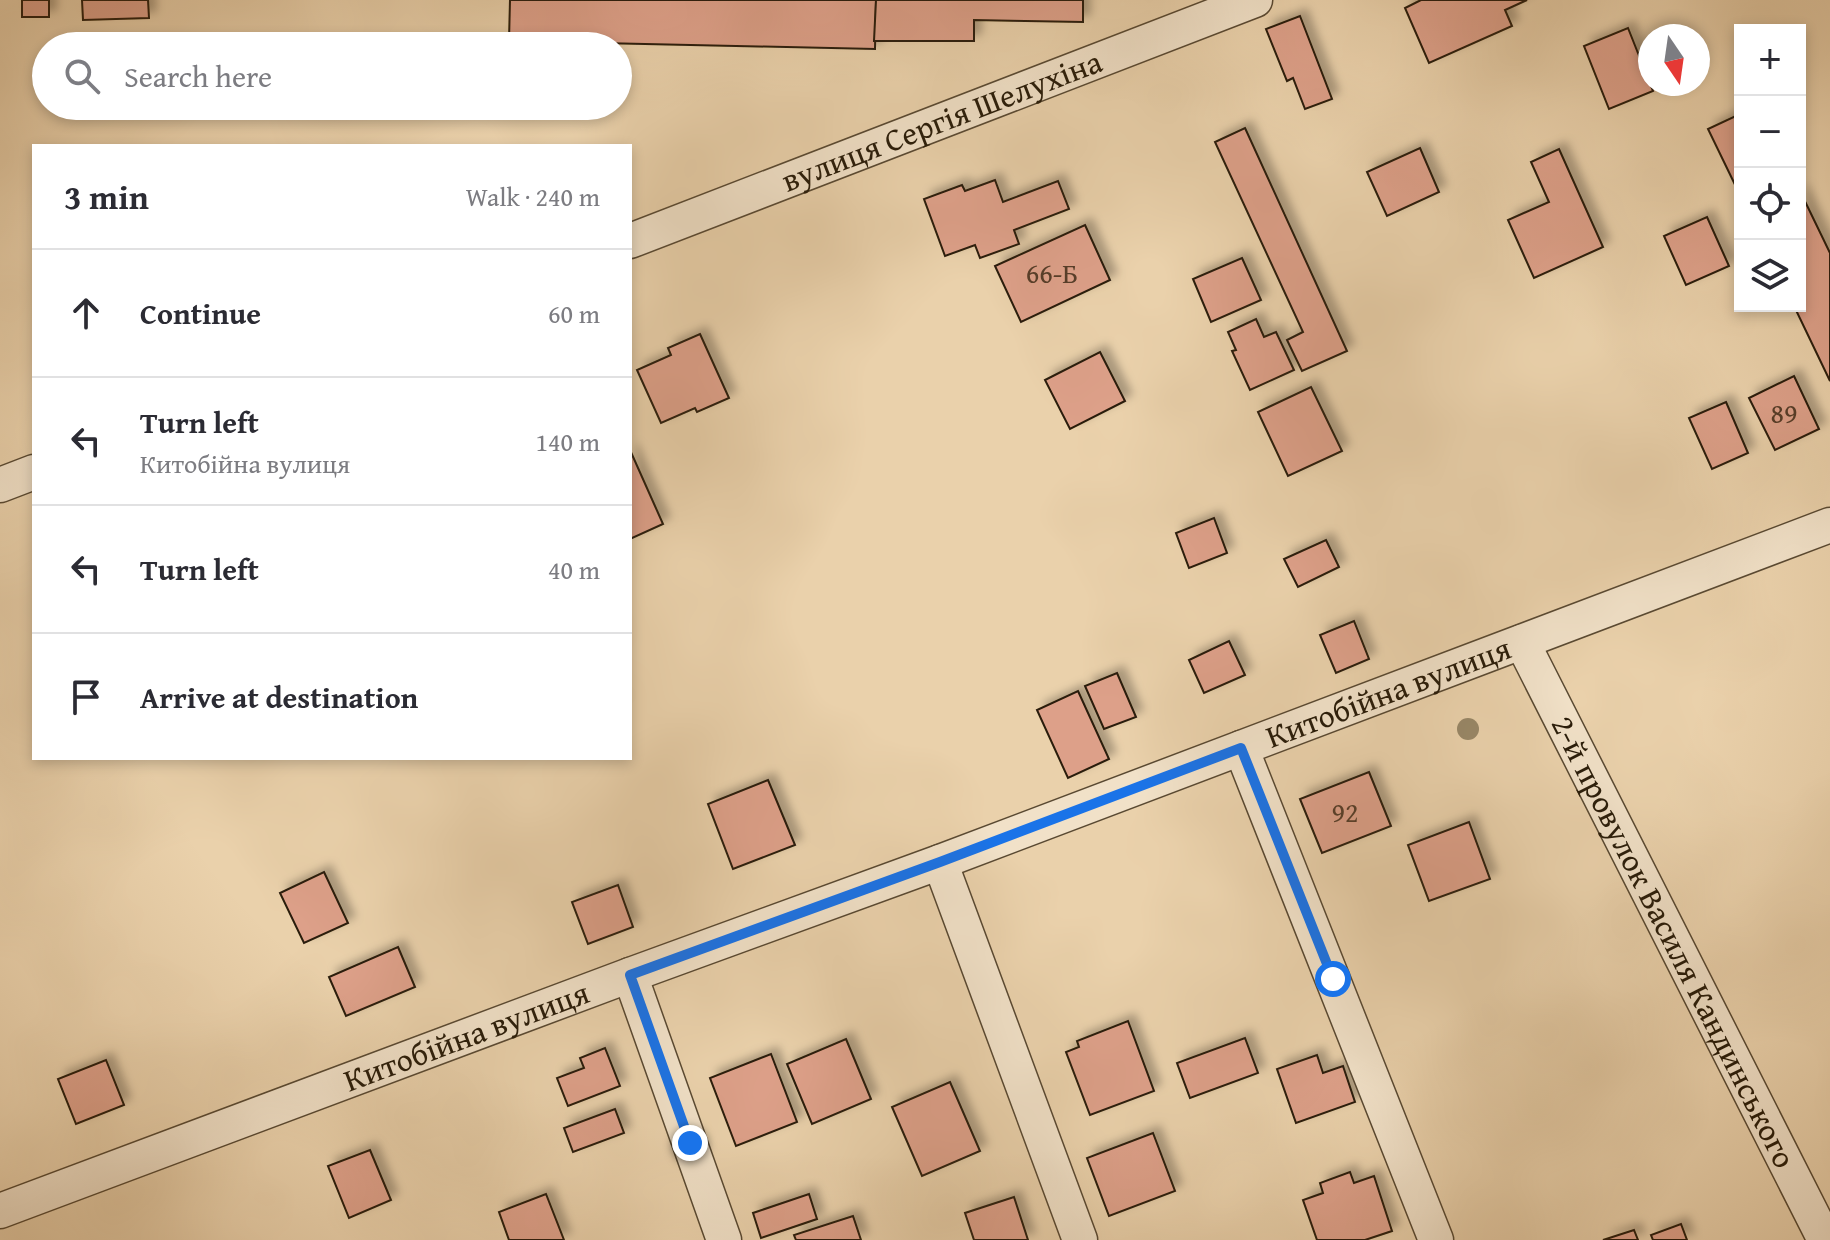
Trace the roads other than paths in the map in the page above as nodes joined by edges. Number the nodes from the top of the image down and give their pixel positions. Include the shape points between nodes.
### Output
1 (1255, 0) edge
2 (632, 240) edge
3 (32, 473) edge
4 (0, 485) edge
5 (1830, 525) edge
6 (1522, 642) junction
7 (1241, 748) junction
8 (940, 862) junction
9 (630, 975) junction
10 (0, 1211) edge
11 (724, 1240) edge
12 (1080, 1240) edge
13 (1436, 1240) edge
14 (1825, 1240) edge

1 - 2 street, вулиця Сергія Шелухіна
3 - 4 street
5 - 6 street, Китобійна вулиця
6 - 7 street, Китобійна вулиця
6 - 14 street, 2-й провулок Василя Кандинського
7 - 8 street, Китобійна вулиця
7 - 13 street
8 - 9 street, Китобійна вулиця
8 - 12 street
9 - 10 street, Китобійна вулиця
9 - 11 street

